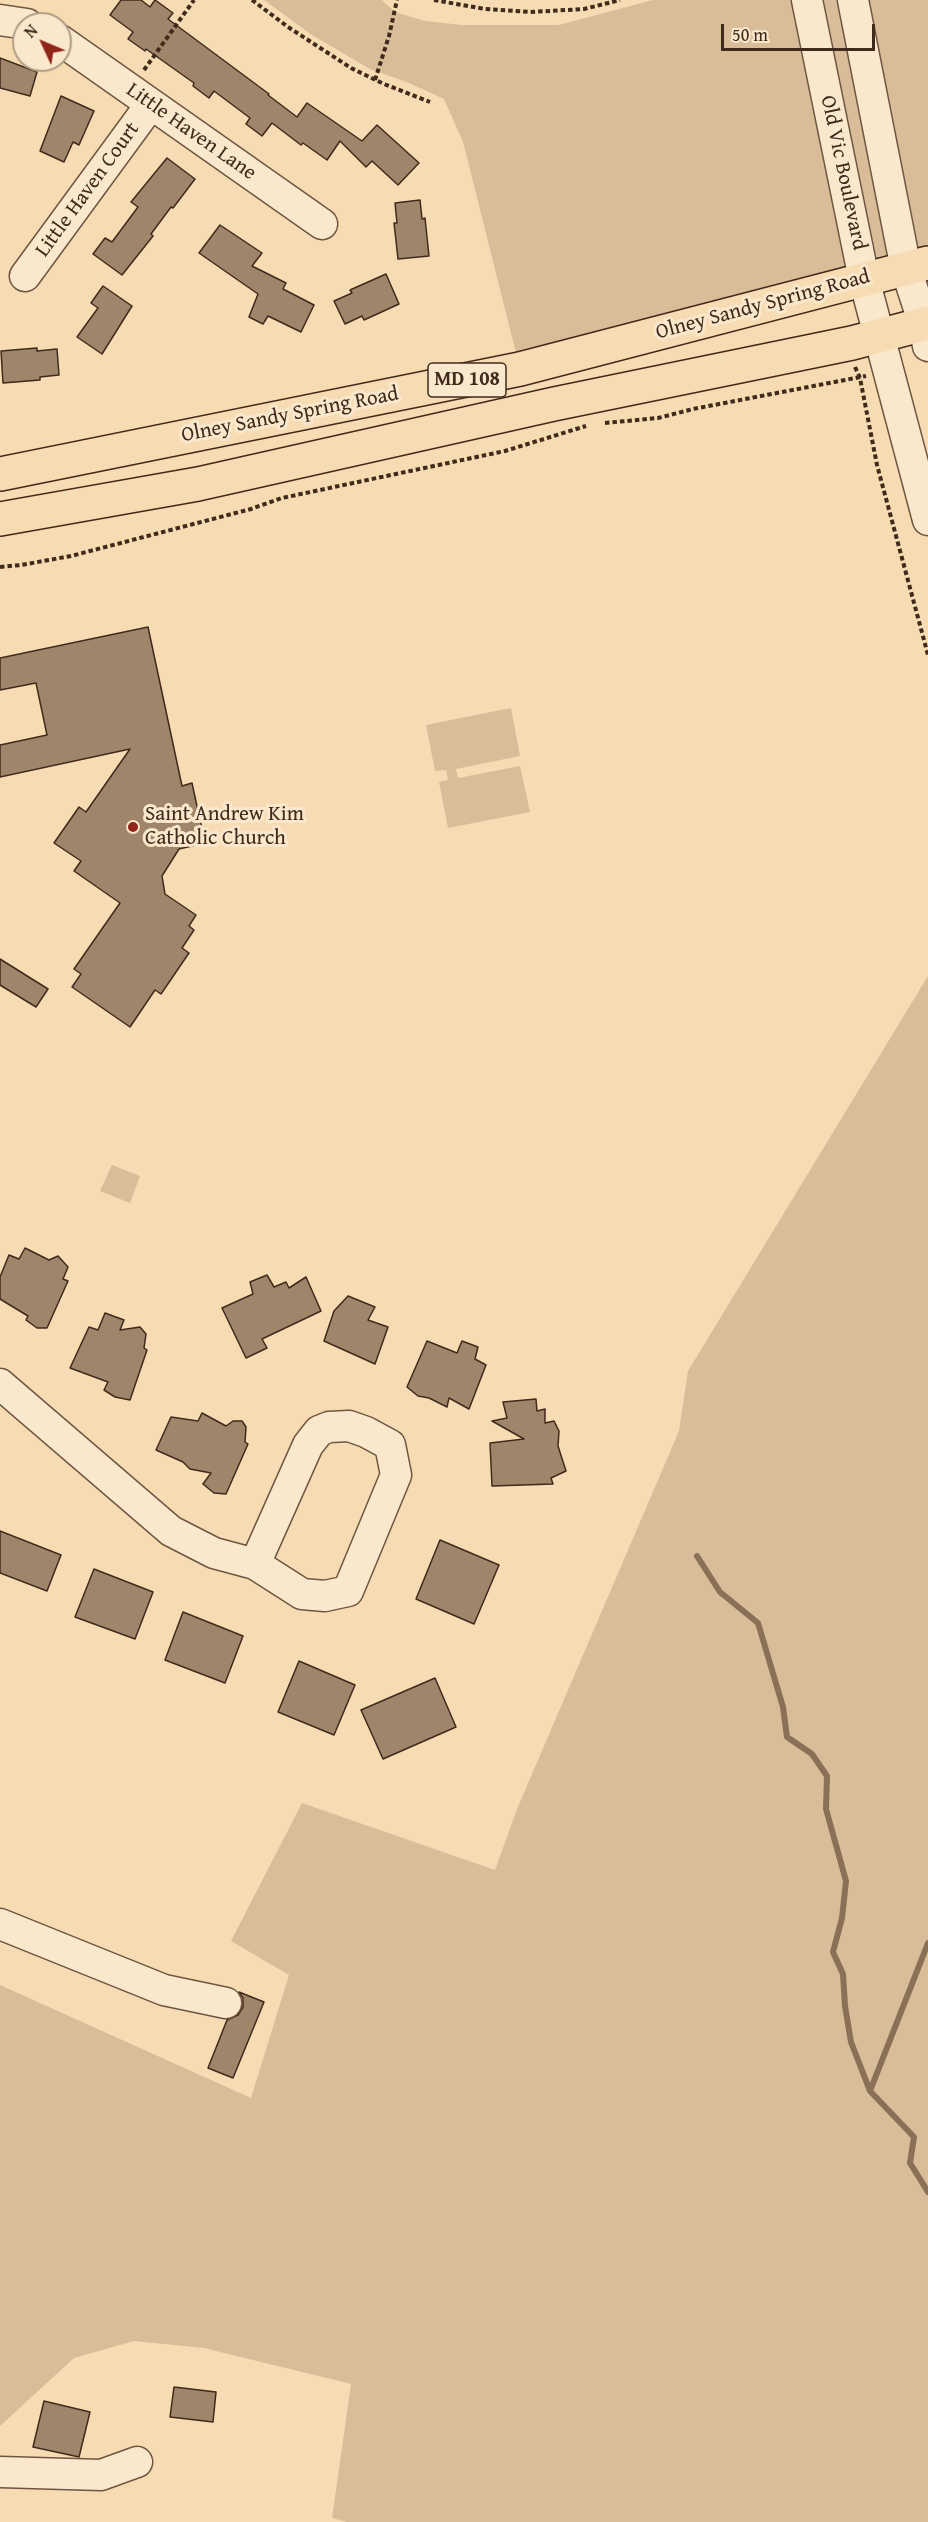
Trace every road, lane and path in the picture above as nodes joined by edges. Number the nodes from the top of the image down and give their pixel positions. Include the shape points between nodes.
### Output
1 (194, 0) edge
2 (252, 0) edge
3 (397, 0) edge
4 (434, 0) edge
5 (620, 0) edge
6 (807, 0) edge
7 (854, 0) edge
8 (72, 49) edge
9 (375, 80) junction
10 (140, 97) junction
11 (430, 102) dead end
12 (322, 224) dead end
13 (917, 266) edge
14 (26, 276) dead end
15 (864, 279) junction
16 (927, 331) edge
17 (865, 340) junction
18 (874, 374) junction
19 (600, 423) dead end
20 (590, 425) dead end
21 (0, 474) edge
22 (0, 519) edge
23 (928, 520) edge
24 (0, 567) edge
25 (928, 655) edge
26 (0, 1384) edge
27 (255, 1564) junction
28 (0, 1924) edge
29 (226, 2003) dead end
30 (137, 2462) dead end
31 (0, 2472) edge

1 - 10 path
2 - 9 path via 334,58
3 - 9 path
4 - 5 path via 530,12 584,9
6 - 15 street, Old Vic Boulevard
7 - 13 street, Old Vic Boulevard
8 - 10 street, Little Haven Lane
9 - 11 path
10 - 12 street, Little Haven Lane
10 - 14 street, Little Haven Court
13 - 15 main road, Olney Sandy Spring Road / MD 108
13 - 16 street, Old Vic Boulevard
15 - 17 street, Old Vic Boulevard
15 - 21 main road, Olney Sandy Spring Road / MD 108 via 520,369
16 - 17 main road, Olney Sandy Spring Road / MD 108
17 - 18 street, Old Vic Boulevard
17 - 18 path via 855,367
17 - 22 main road, Olney Sandy Spring Road / MD 108 via 554,404 198,484
18 - 19 path via 658,418
18 - 23 street, Old Vic Boulevard
18 - 25 path via 877,465
20 - 24 path via 505,450 282,498 71,556
26 - 27 street via 171,1531 214,1553
27 - 27 street via 302,1594 325,1596 348,1591 396,1475 390,1445 349,1426 319,1431 308,1445
28 - 29 street via 164,1990
30 - 31 street via 101,2475

